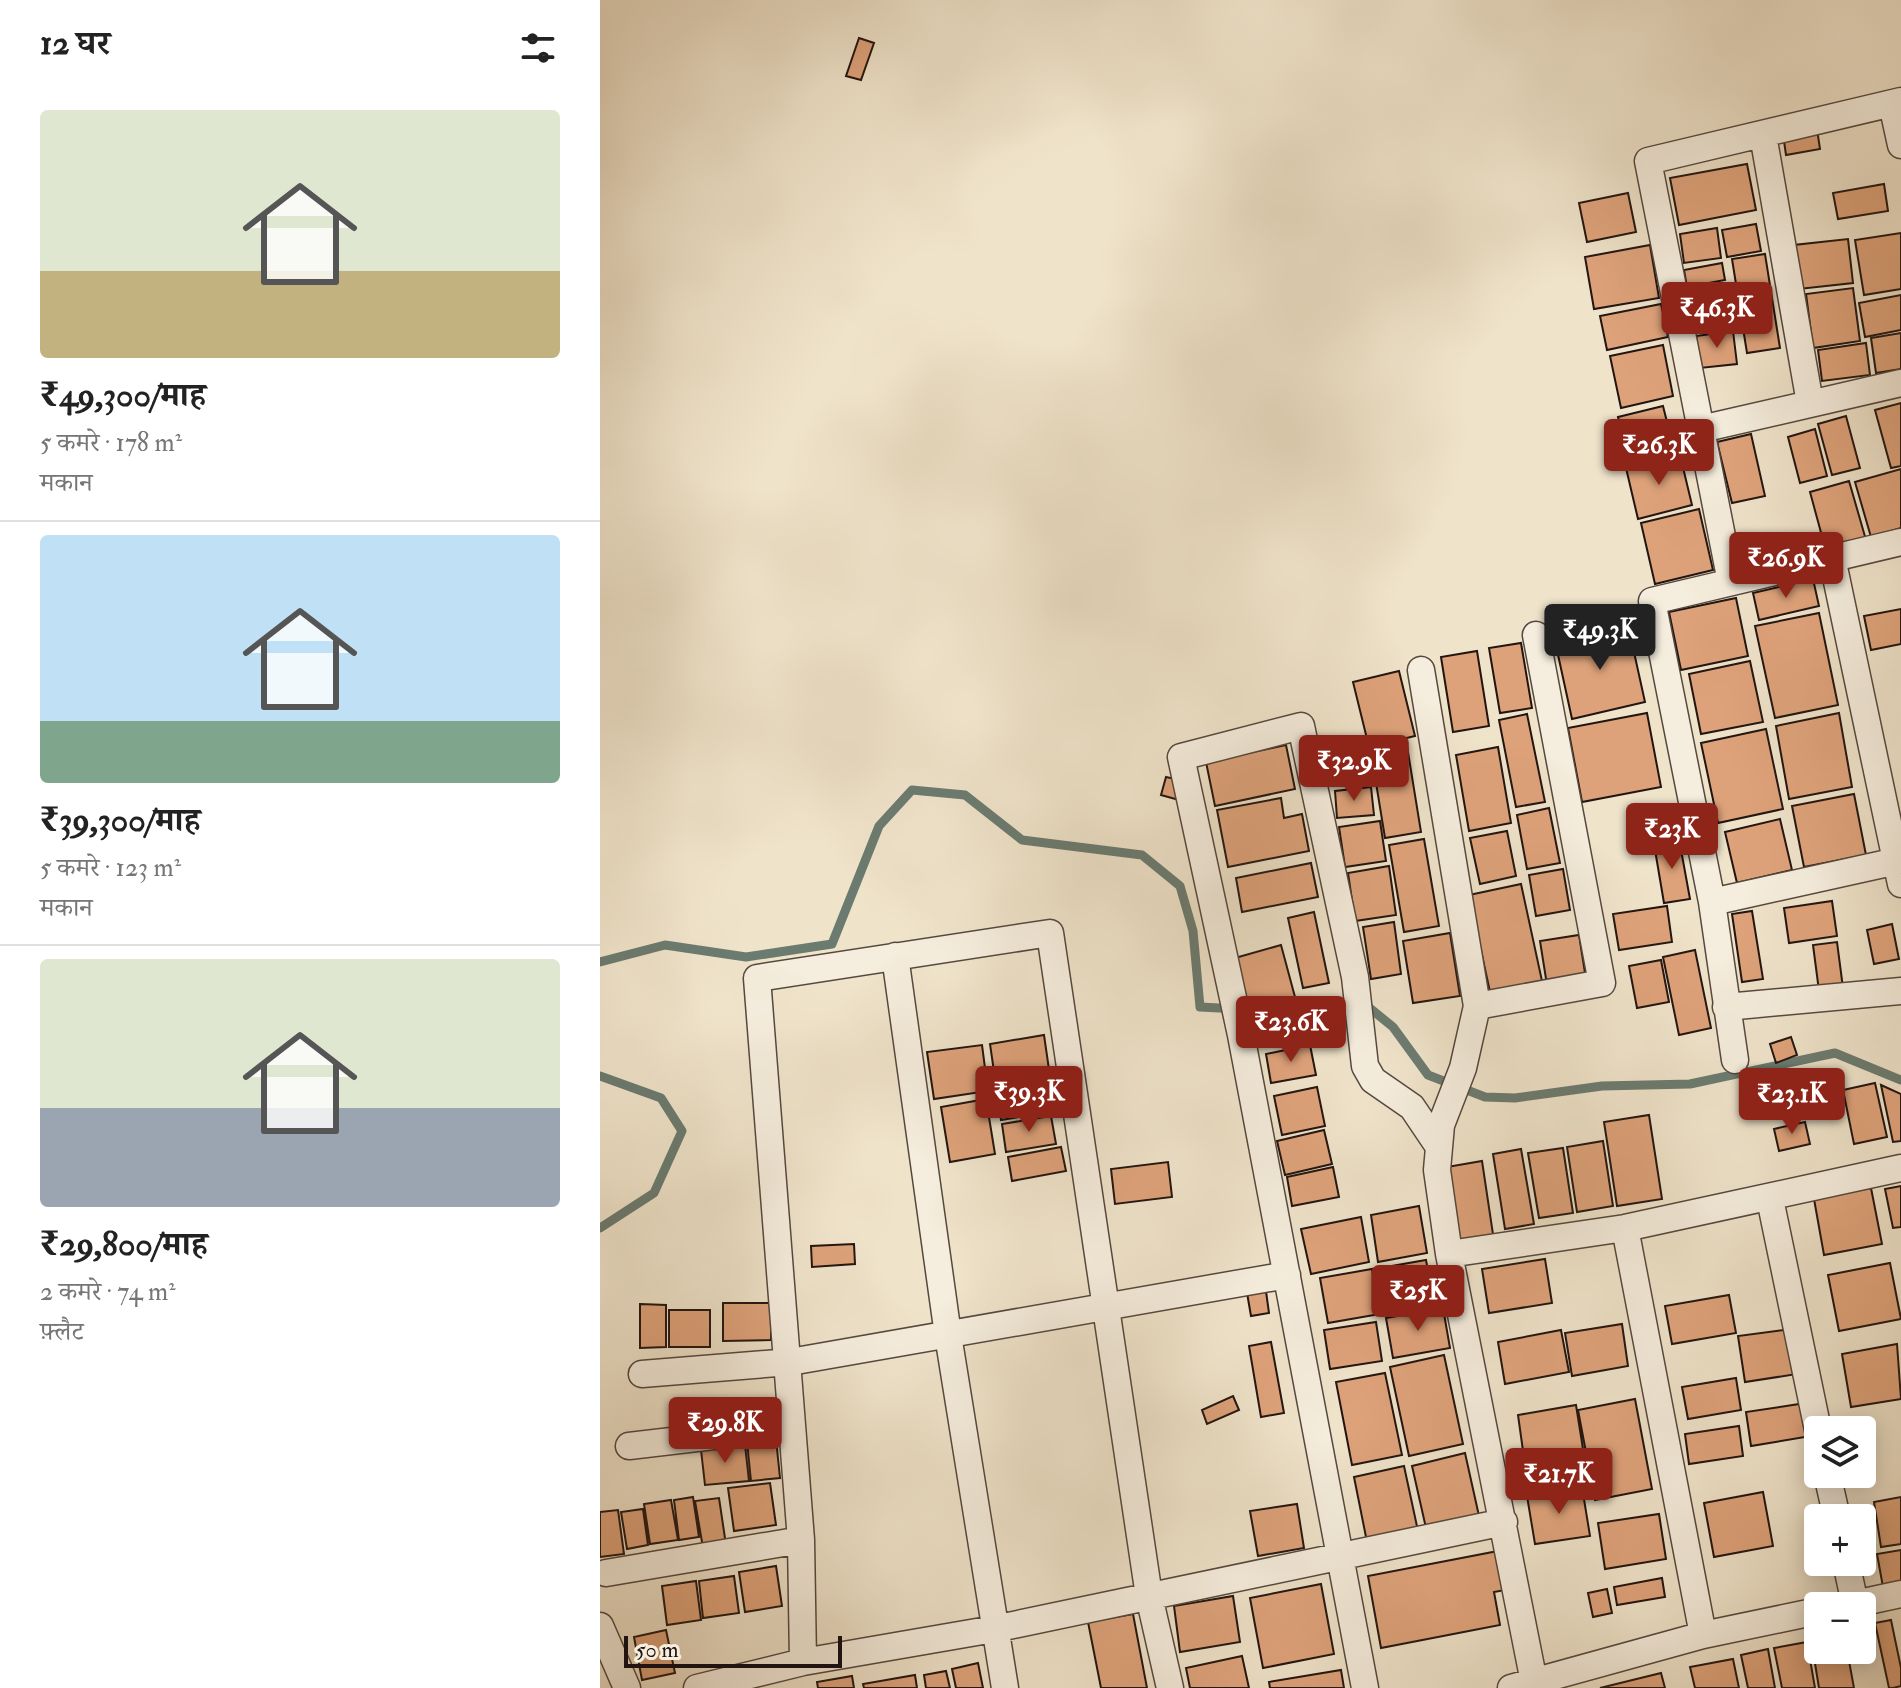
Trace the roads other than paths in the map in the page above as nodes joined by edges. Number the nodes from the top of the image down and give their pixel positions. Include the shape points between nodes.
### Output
1 (1896, 102) edge
2 (1763, 135) junction
3 (1901, 145) edge
4 (1901, 383) edge
5 (1810, 403) junction
6 (1701, 429) junction
7 (1901, 542) edge
8 (1832, 558) junction
9 (1731, 582) junction
10 (1536, 635) dead end
11 (1421, 670) dead end
12 (1899, 873) edge
13 (1712, 902) junction
14 (895, 956) junction
15 (1901, 991) edge
16 (1477, 1006) junction
17 (1726, 1007) junction
18 (1735, 1060) dead end
19 (1440, 1136) junction
20 (1901, 1168) edge
21 (1770, 1199) junction
22 (1625, 1228) junction
23 (1449, 1254) junction
24 (1287, 1275) junction
25 (1104, 1309) junction
26 (948, 1335) junction
27 (790, 1362) junction
28 (642, 1374) dead end
29 (1815, 1416) edge
30 (791, 1427) junction
31 (629, 1446) dead end
32 (1504, 1522) junction
33 (801, 1540) junction
34 (1339, 1555) junction
35 (606, 1573) dead end
36 (1901, 1594) edge
37 (1149, 1596) junction
38 (1876, 1599) edge
39 (1804, 1614) edge
40 (600, 1626) edge
41 (994, 1629) junction
42 (1703, 1635) junction
43 (803, 1662) junction
44 (736, 1684) edge
45 (1522, 1685) edge
46 (627, 1688) edge
47 (697, 1688) edge
48 (1005, 1688) edge
49 (1170, 1688) edge
50 (1365, 1688) edge

1 - 2 street
1 - 3 street
2 - 5 street
2 - 6 street via 1648,161
4 - 5 street
5 - 6 street
6 - 9 street
7 - 8 street
8 - 9 street
8 - 12 street
9 - 13 street via 1652,601
10 - 16 street via 1602,983
11 - 16 street
12 - 13 street
13 - 17 street
14 - 25 street via 1050,933
14 - 26 street
14 - 27 street via 757,978
15 - 17 street
16 - 19 street
17 - 18 street
19 - 23 street via 1437,1170
19 - 24 street via 1368,1073 1355,977 1301,726 1181,757
20 - 21 street
21 - 22 street
21 - 29 street
22 - 23 street
22 - 42 street
23 - 32 street
24 - 25 street
24 - 34 street
25 - 26 street
25 - 37 street
26 - 27 street
26 - 41 street
27 - 28 street
27 - 30 street
30 - 31 street
30 - 33 street
32 - 34 street
32 - 45 street
33 - 35 street
33 - 43 street
34 - 37 street
34 - 50 street
36 - 38 street
37 - 41 street
37 - 49 street
39 - 42 street
40 - 46 street
41 - 43 street
41 - 48 street
42 - 45 street
43 - 44 street
44 - 47 street

